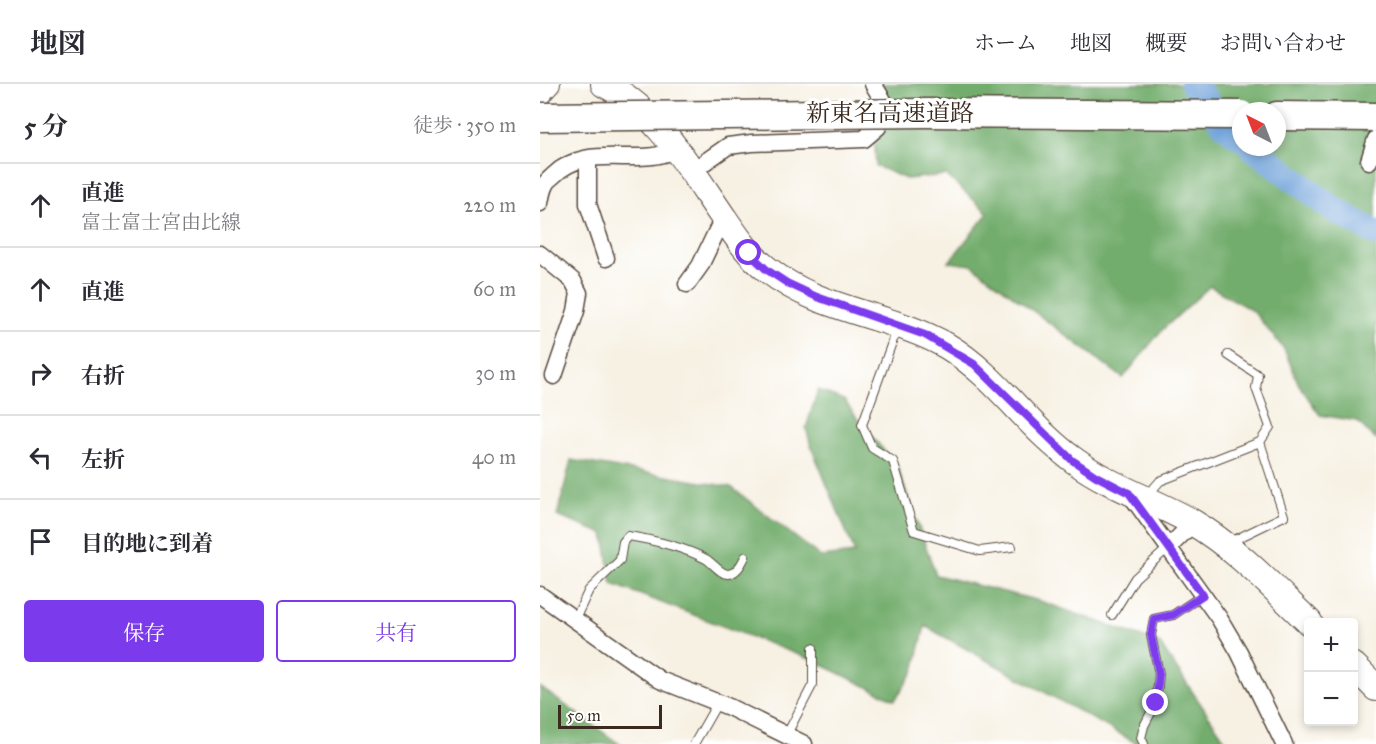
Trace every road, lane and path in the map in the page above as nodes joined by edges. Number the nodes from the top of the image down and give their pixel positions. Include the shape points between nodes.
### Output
1 (550, 84) edge
2 (604, 84) edge
3 (873, 84) edge
4 (540, 94) edge
5 (1232, 116) edge
6 (1286, 116) edge
7 (540, 117) edge
8 (1376, 117) edge
9 (1376, 139) edge
10 (676, 149) junction
11 (588, 159) junction
12 (1369, 161) dead end
13 (692, 171) junction
14 (540, 203) edge
15 (723, 218) junction
16 (540, 254) edge
17 (606, 258) dead end
18 (687, 284) dead end
19 (898, 326) junction
20 (1228, 355) dead end
21 (554, 376) dead end
22 (1260, 442) junction
23 (1137, 496) junction
24 (1193, 523) junction
25 (1224, 545) junction
26 (1012, 548) dead end
27 (1168, 548) junction
28 (745, 557) dead end
29 (540, 595) edge
30 (1203, 595) junction
31 (1112, 615) dead end
32 (1305, 618) edge
33 (575, 619) junction
34 (813, 648) dead end
35 (1358, 671) edge
36 (1376, 688) edge
37 (718, 702) junction
38 (787, 734) junction
39 (694, 744) edge
40 (804, 744) edge
41 (1144, 744) edge
42 (1284, 744) edge

1 - 4 street
2 - 10 main road via 642,110
3 - 13 street via 884,102 878,127 864,138 729,146
5 - 7 highway, 新東名高速道路, bridge via 925,112
6 - 8 highway
9 - 12 street
10 - 11 street via 650,155
10 - 13 main road
11 - 14 street via 577,160 560,170 545,184
11 - 17 street via 584,208
13 - 15 main road
15 - 18 street
15 - 19 main road via 749,253 787,283
16 - 21 street via 573,280 579,293
19 - 23 main road via 925,335 974,364 1072,460
19 - 26 lane via 862,425 872,447 893,460 914,531 980,551
20 - 22 lane via 1258,375 1256,388 1270,428
22 - 23 lane via 1160,481
22 - 25 lane via 1284,516
23 - 24 main road
23 - 27 street
24 - 25 main road
24 - 27 street
25 - 32 main road
27 - 30 street
27 - 31 lane via 1135,578
28 - 33 lane via 737,570 724,574 691,553 628,536 622,542 620,560 589,590
29 - 33 street
30 - 41 lane via 1173,615 1154,619 1151,635 1159,674 1156,703 1141,738
30 - 42 street via 1239,652
33 - 37 street via 660,680
34 - 38 lane via 813,684
35 - 36 main road
37 - 38 street
37 - 39 lane
38 - 40 street

